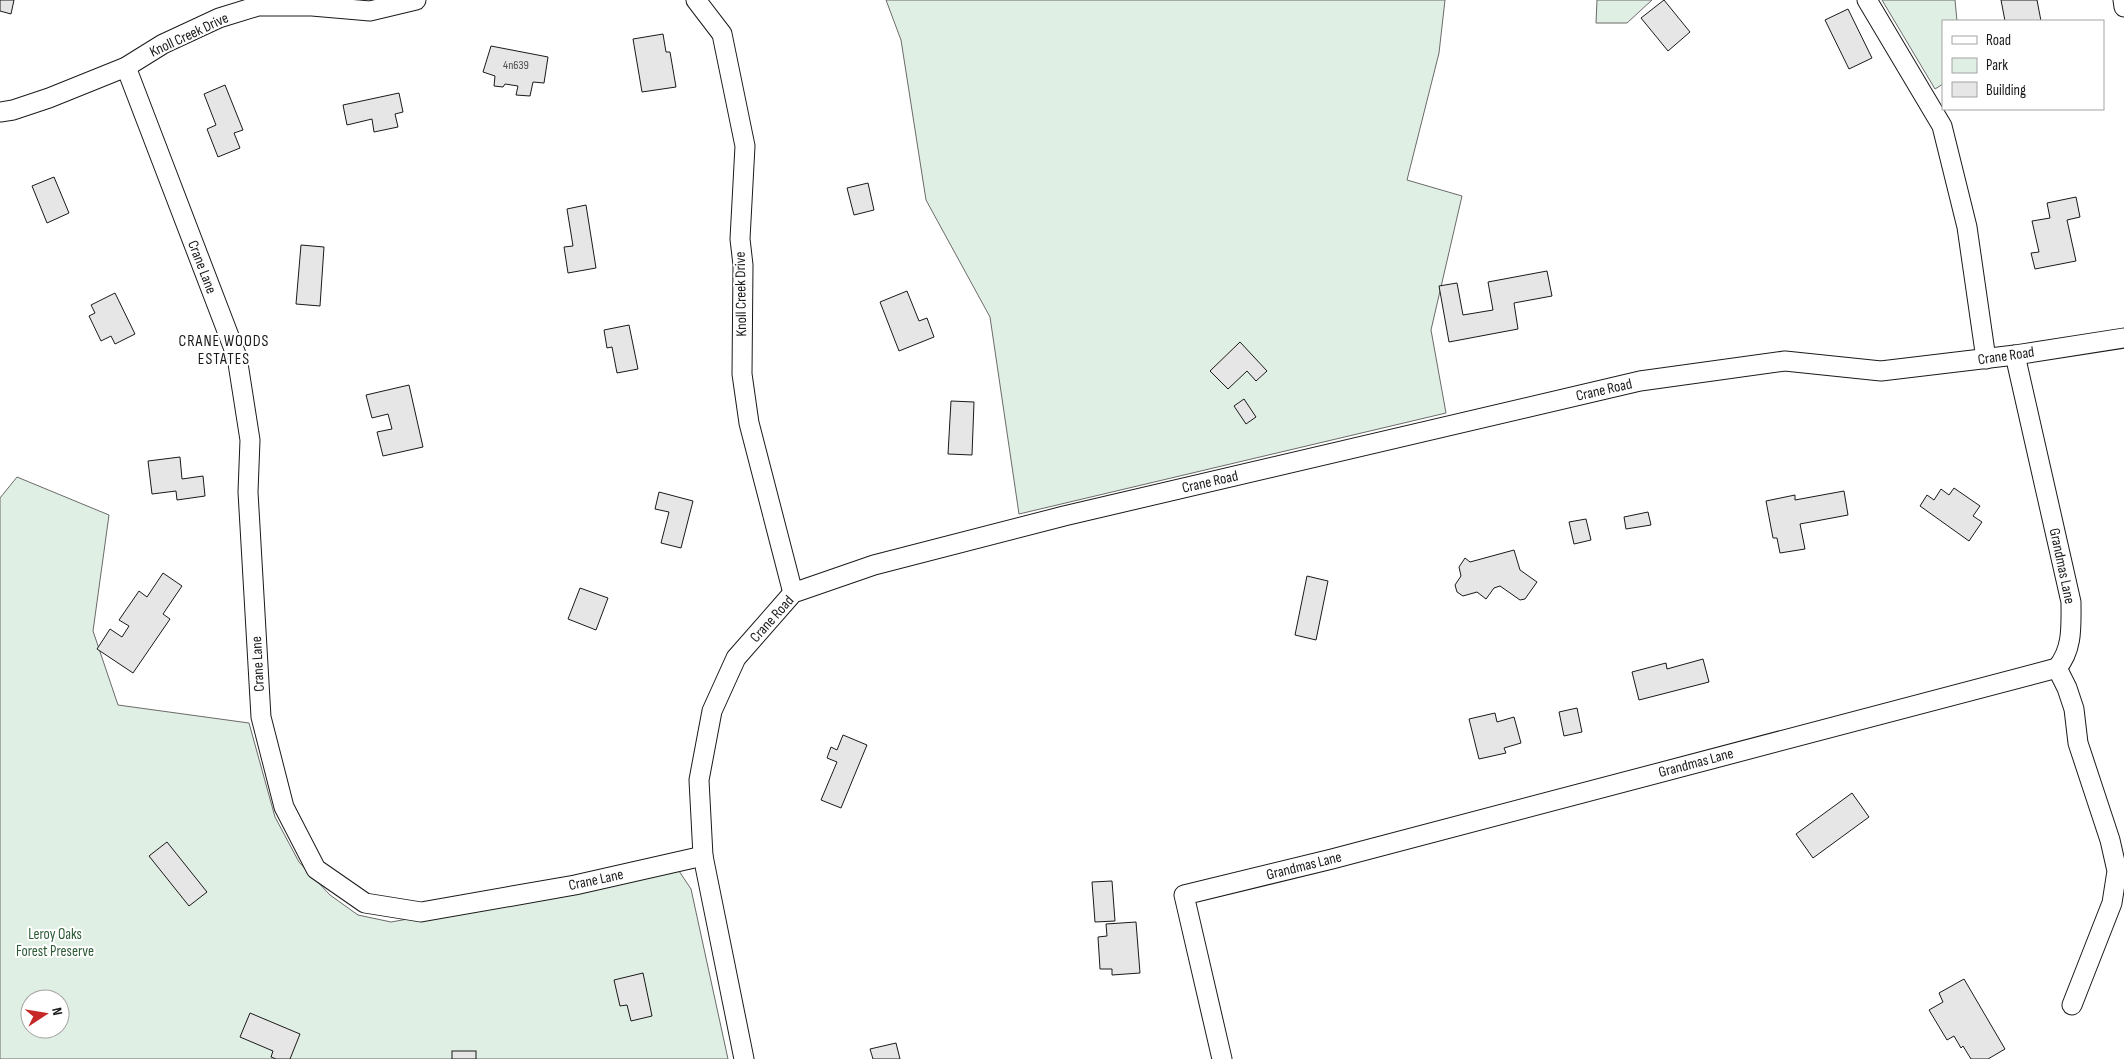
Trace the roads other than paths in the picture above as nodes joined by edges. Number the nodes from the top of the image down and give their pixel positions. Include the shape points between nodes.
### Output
1 (416, 0) edge
2 (696, 0) edge
3 (1867, 0) edge
4 (2123, 0) edge
5 (2124, 7) edge
6 (126, 67) junction
7 (0, 112) edge
8 (2124, 338) edge
9 (2015, 355) junction
10 (1986, 358) junction
11 (793, 593) junction
12 (2057, 668) junction
13 (703, 856) junction
14 (2072, 1005) dead end
15 (744, 1059) edge
16 (1222, 1059) edge

1 - 6 street, Knoll Creek Drive via 370,11 258,6 219,18 163,44
2 - 11 street, Knoll Creek Drive via 722,34 744,146 740,239 743,265 742,374 749,423
3 - 10 street via 1942,126 1967,227
4 - 5 street
6 - 7 street, Knoll Creek Drive via 49,98
6 - 13 street, Crane Lane via 237,357 250,440 248,492 261,717 284,806 316,869 365,903 421,912 575,885
8 - 9 street, Crane Road
9 - 10 street, Crane Road
9 - 12 street, Grandmas Lane via 2071,602 2071,634 2066,658
10 - 11 street, Crane Road via 1881,371 1785,361 1640,381 1064,516 874,565
11 - 13 street, Crane Road via 736,658 712,711 699,780
12 - 14 street via 2074,709 2078,743 2117,871 2112,903
12 - 16 street, Grandmas Lane via 1184,895
13 - 15 street, Crane Road

